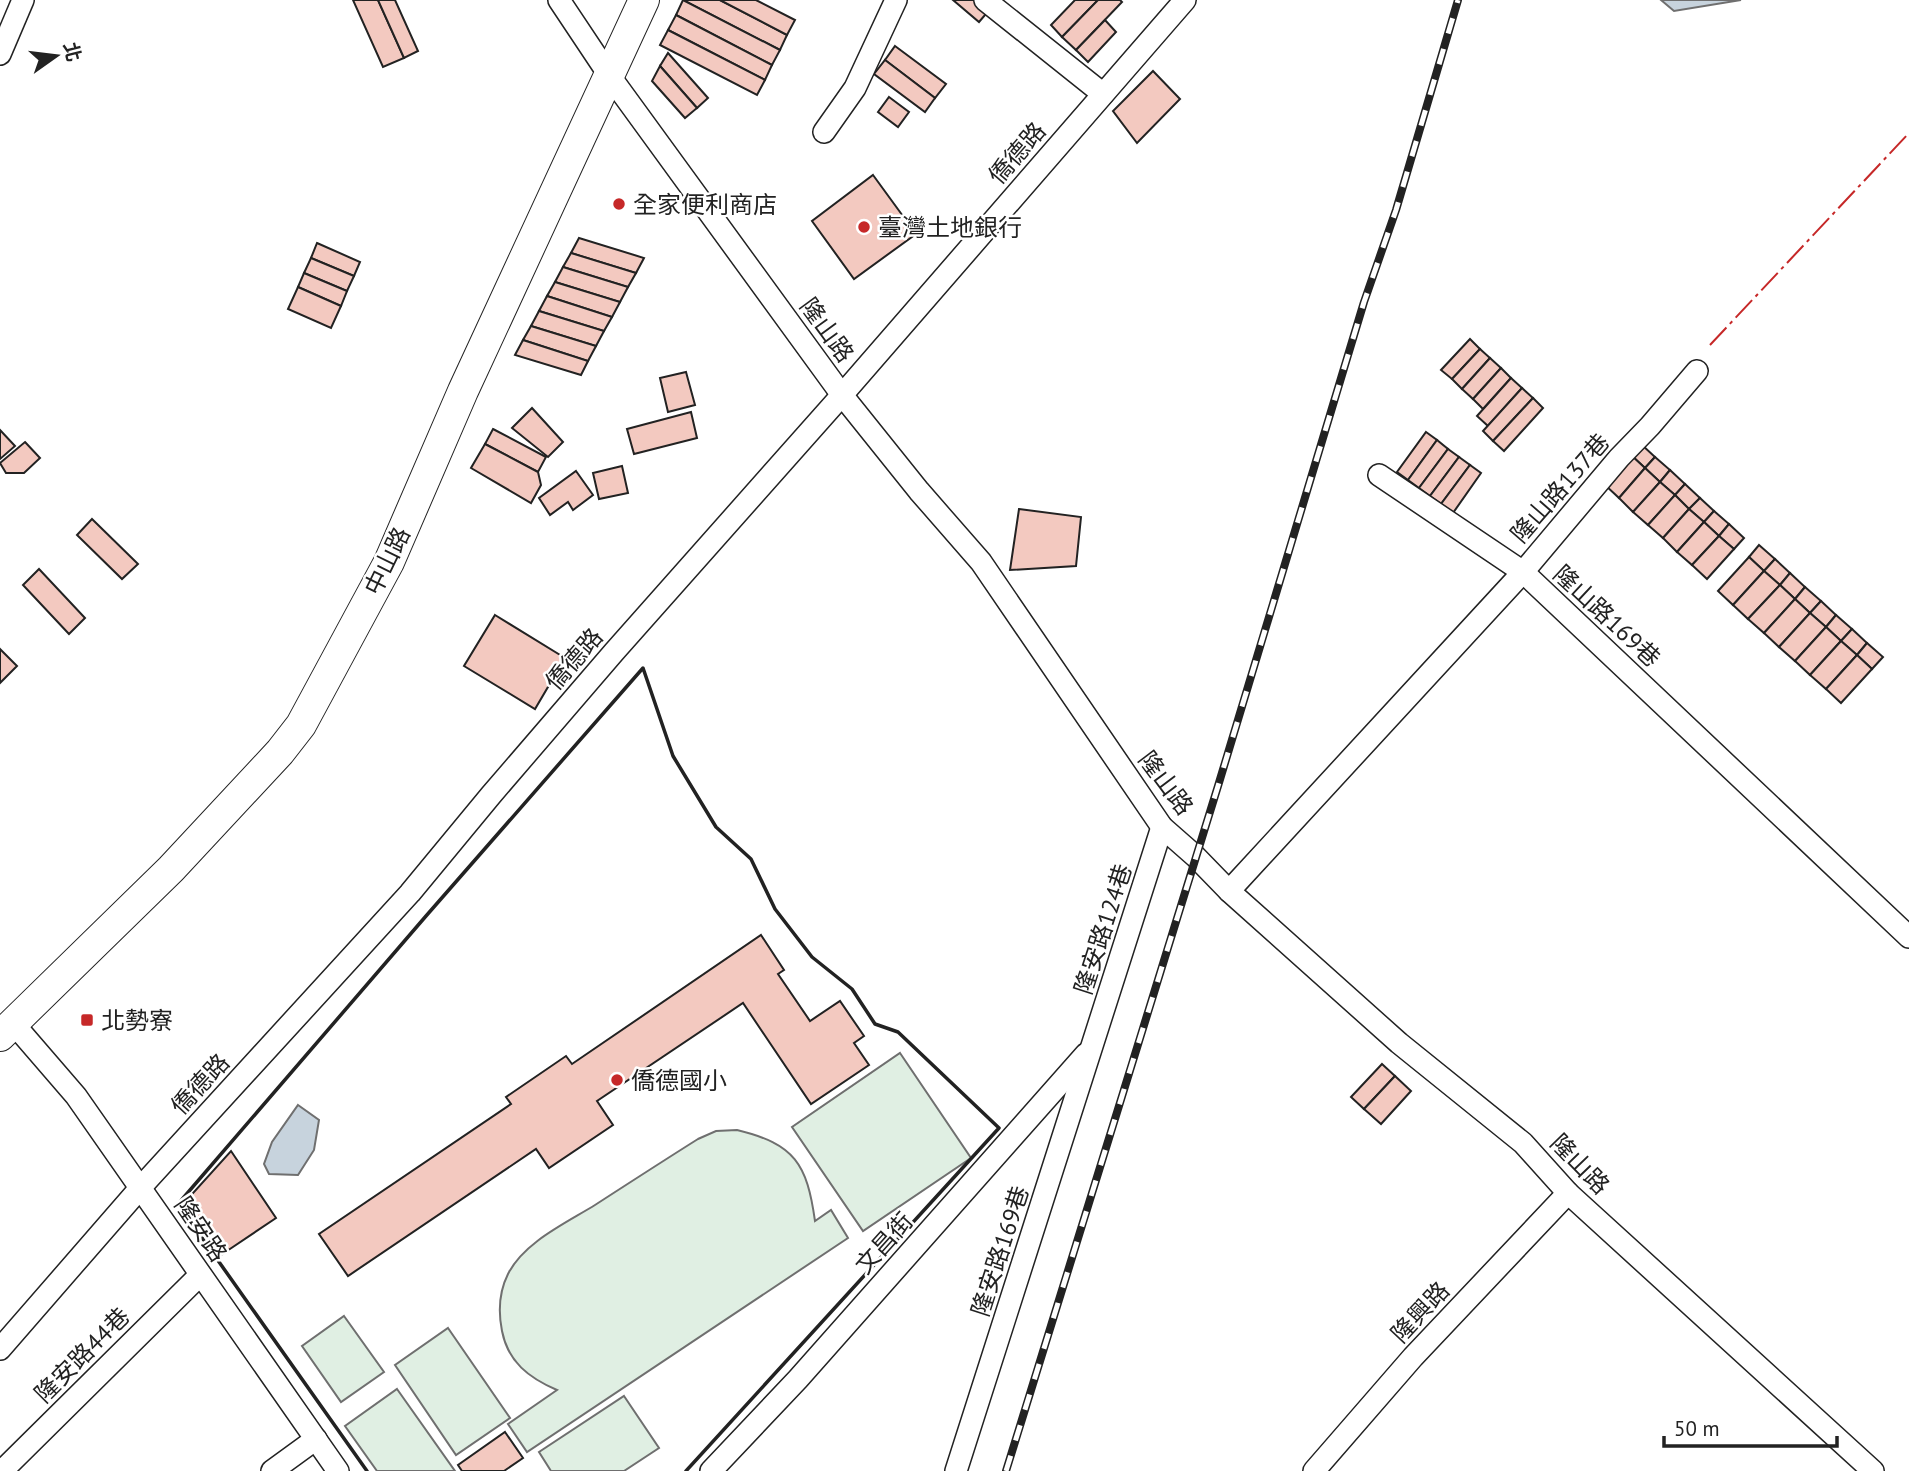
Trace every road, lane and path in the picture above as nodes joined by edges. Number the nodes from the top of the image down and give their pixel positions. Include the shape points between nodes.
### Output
1 (23, 0) edge
2 (559, 0) edge
3 (644, 0) edge
4 (896, 0) edge
5 (985, 0) edge
6 (1185, 0) edge
7 (0, 54) edge
8 (609, 75) junction
9 (1103, 94) junction
10 (824, 132) dead end
11 (1697, 371) dead end
12 (842, 395) junction
13 (1379, 475) dead end
14 (1522, 572) junction
15 (1162, 827) junction
16 (1229, 891) junction
17 (1909, 937) edge
18 (6, 1029) edge
19 (1093, 1046) junction
20 (141, 1187) junction
21 (1568, 1193) junction
22 (200, 1276) junction
23 (0, 1349) edge
24 (316, 1439) junction
25 (2, 1471) edge
26 (272, 1471) edge
27 (338, 1471) edge
28 (711, 1471) edge
29 (956, 1471) edge
30 (1314, 1471) edge
31 (1873, 1471) edge

1 - 7 street
2 - 8 street, 隆山路
3 - 8 street, 中山路
4 - 10 street via 855,89
5 - 9 street
6 - 9 street, 僑德路
8 - 12 street, 隆山路
8 - 18 street, 中山路 via 389,562 302,724 171,869
9 - 12 street, 僑德路
11 - 14 street, 隆山路137巷
12 - 15 street, 隆山路 via 981,562
12 - 20 street, 僑德路 via 410,893
13 - 14 street, 隆山路137巷
14 - 16 street, 隆山路169巷
14 - 17 street, 隆山路169巷
15 - 16 street, 隆山路
15 - 19 street, 隆安路124巷
16 - 21 street, 隆山路 via 1399,1043 1523,1143
18 - 20 street, 隆安路 via 76,1096
19 - 28 street, 文昌街
19 - 29 street, 隆安路169巷
20 - 22 street, 隆安路
20 - 23 street, 僑德路
21 - 30 street, 隆興路 via 1413,1357
21 - 31 street, 隆山路
22 - 24 street, 隆安路
22 - 25 street, 隆安路44巷
24 - 26 street
24 - 27 street, 隆安路

